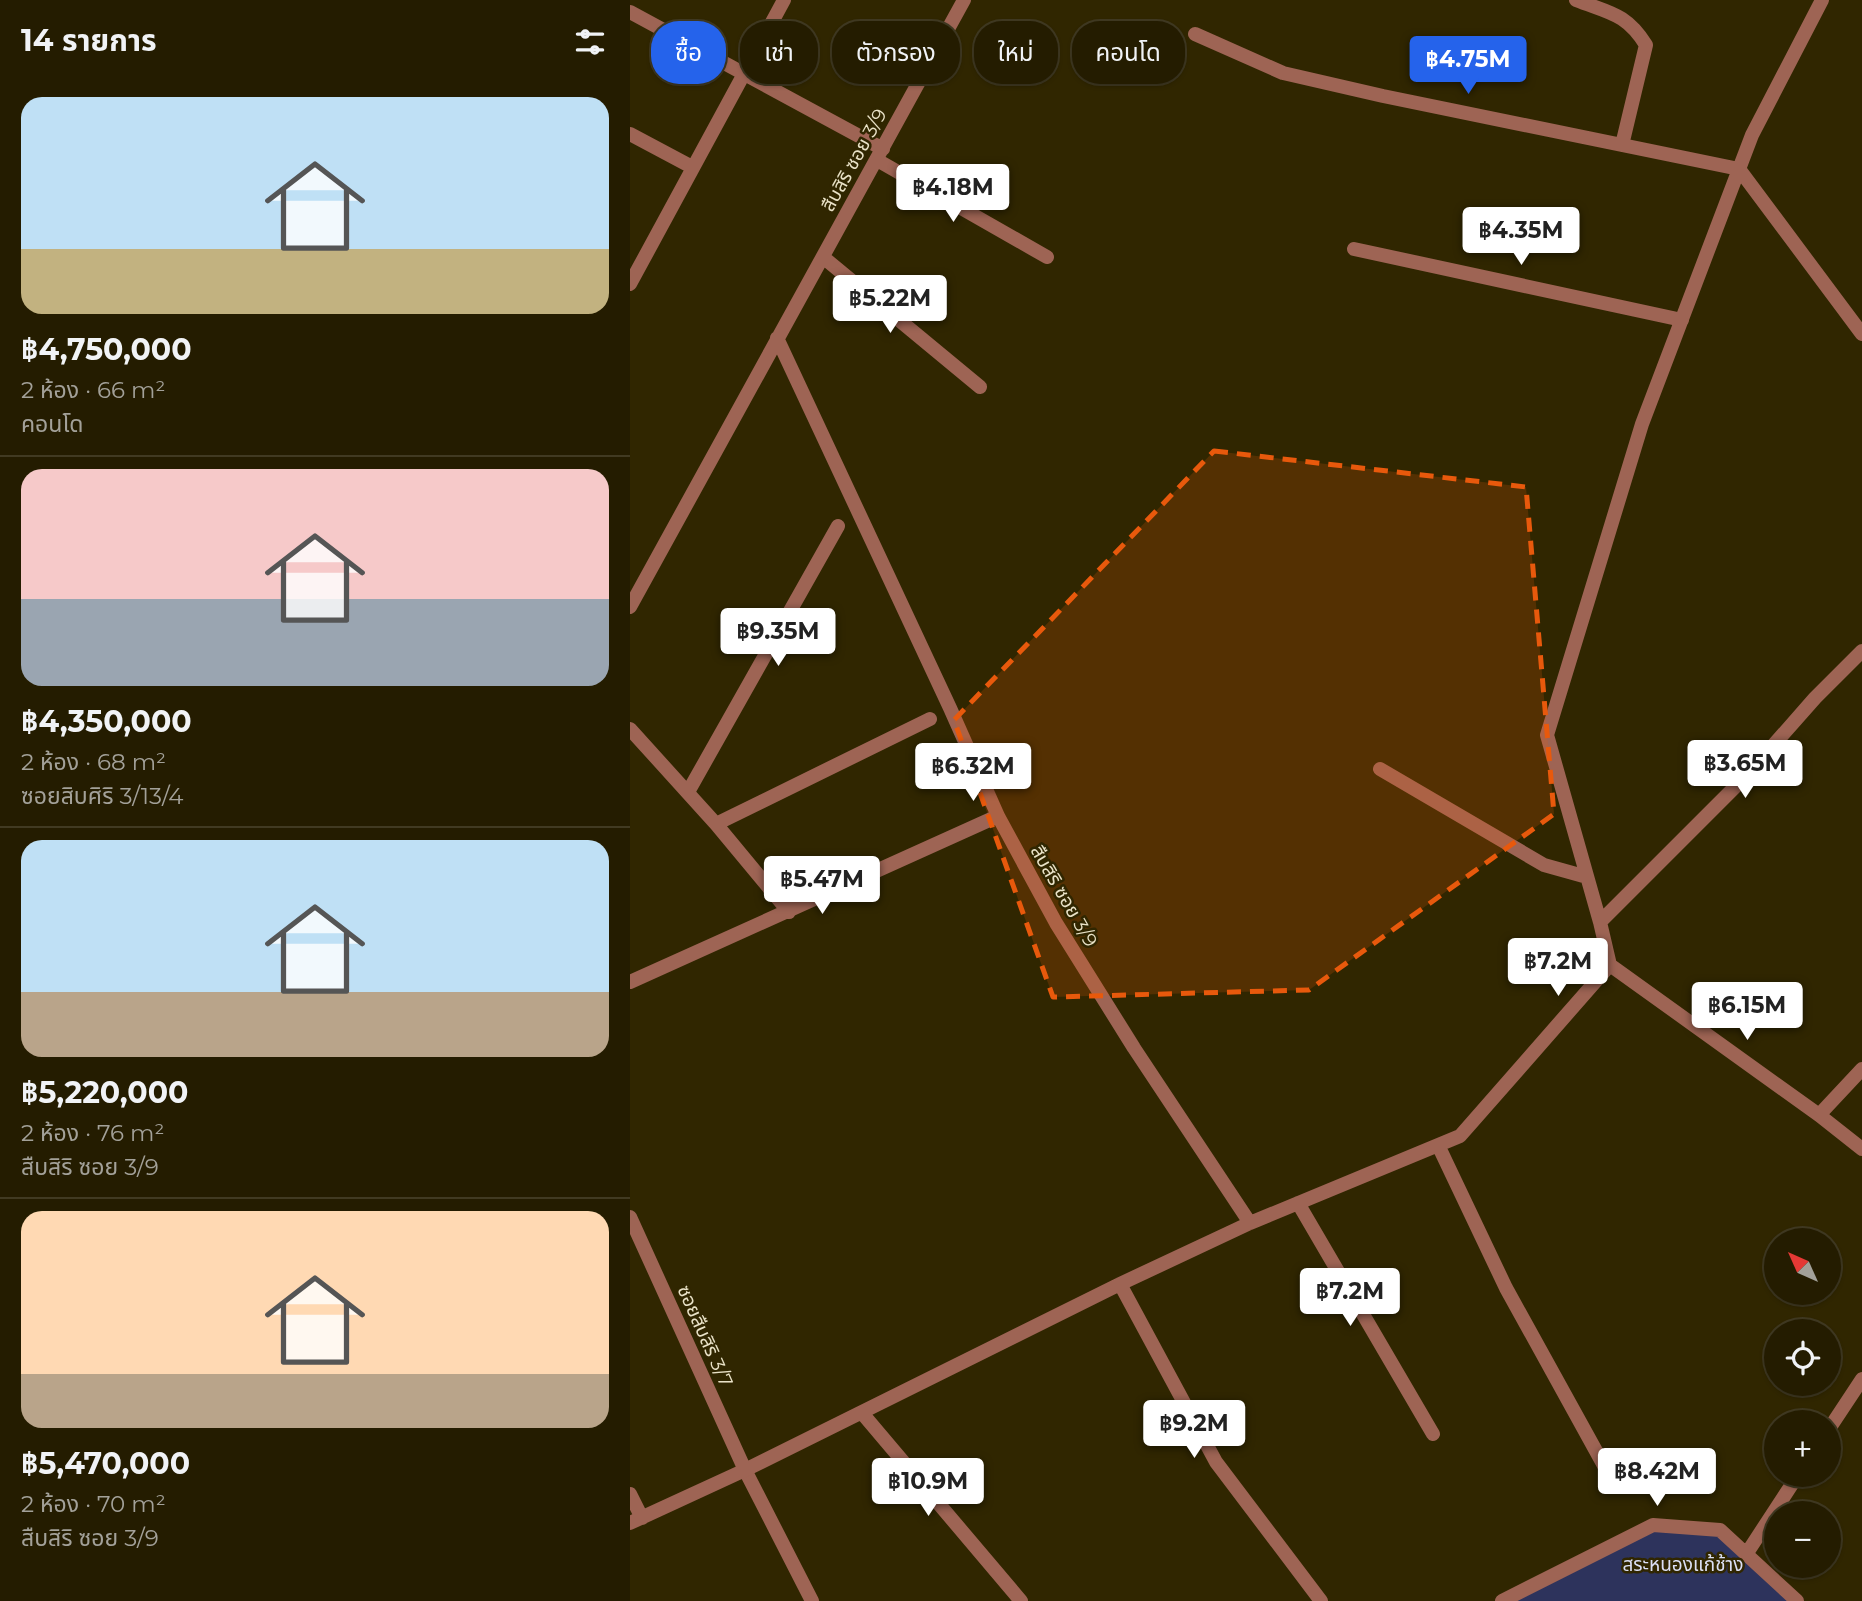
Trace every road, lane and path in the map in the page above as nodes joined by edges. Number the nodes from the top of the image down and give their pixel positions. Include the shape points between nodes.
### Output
1 (784, 0) edge
2 (964, 0) edge
3 (1576, 0) edge
4 (1822, 0) edge
5 (633, 10) edge
6 (772, 21) edge
7 (1195, 34) dead end
8 (740, 72) edge
9 (740, 79) edge
10 (760, 84) edge
11 (630, 134) edge
12 (1622, 145) junction
13 (880, 155) junction
14 (692, 167) junction
15 (1739, 169) junction
16 (1354, 249) dead end
17 (823, 257) junction
18 (1046, 257) dead end
19 (632, 274) edge
20 (1682, 320) junction
21 (1862, 334) edge
22 (777, 338) junction
23 (980, 387) dead end
24 (838, 526) dead end
25 (630, 607) edge
26 (1862, 651) edge
27 (930, 719) dead end
28 (630, 729) edge
29 (1380, 769) dead end
30 (688, 792) junction
31 (998, 816) junction
32 (716, 824) junction
33 (1587, 877) junction
34 (789, 912) junction
35 (1600, 922) junction
36 (1610, 965) junction
37 (630, 982) edge
38 (1862, 1069) edge
39 (1819, 1115) junction
40 (1438, 1145) junction
41 (1862, 1149) edge
42 (1298, 1203) junction
43 (630, 1217) edge
44 (1250, 1223) junction
45 (636, 1246) edge
46 (1120, 1284) junction
47 (1862, 1379) edge
48 (1841, 1411) edge
49 (862, 1413) junction
50 (1433, 1434) dead end
51 (745, 1470) junction
52 (1612, 1480) dead end
53 (1790, 1487) edge
54 (630, 1494) edge
55 (636, 1521) edge
56 (1747, 1553) junction
57 (812, 1601) edge
58 (1021, 1601) edge
59 (1321, 1601) edge
60 (1503, 1601) edge
61 (1797, 1601) edge

1 - 6 street
2 - 13 street, สืบสิริ ซอย 3/9
3 - 12 street via 1624,18 1646,45
4 - 15 street
5 - 8 street
7 - 12 street via 1283,73
9 - 14 street
10 - 13 street
11 - 14 street
12 - 15 street
13 - 17 street, สืบสิริ ซอย 3/9
13 - 18 street
14 - 19 street
15 - 20 street
15 - 21 street
16 - 20 street
17 - 22 street, สืบสิริ ซอย 3/9
17 - 23 street
20 - 33 street via 1642,424 1547,735
22 - 25 street, สืบสิริ ซอย 3/9
22 - 31 street, สืบสิริ ซอย 3/9
24 - 30 street
26 - 35 street via 1748,774
27 - 32 street
28 - 30 street
29 - 33 street via 1544,865
30 - 32 street
31 - 34 street
31 - 44 street, สืบสิริ ซอย 3/9 via 1056,923
32 - 34 street
33 - 35 street
34 - 37 street
35 - 36 street
36 - 39 street
36 - 40 street via 1460,1136
38 - 39 street
39 - 41 street
40 - 42 street
40 - 52 street via 1506,1288
42 - 44 street
42 - 50 street
43 - 45 street, ซอยสืบสิริ 3/7
44 - 46 street
45 - 51 street, ซอยสืบสิริ 3/7
46 - 49 street
46 - 59 street via 1216,1462
47 - 48 street
49 - 51 street
49 - 58 street
51 - 55 street
51 - 57 street, ซอยสืบสิริ 3/7
53 - 56 street
54 - 55 street
56 - 60 street via 1720,1530 1653,1525
56 - 61 street

